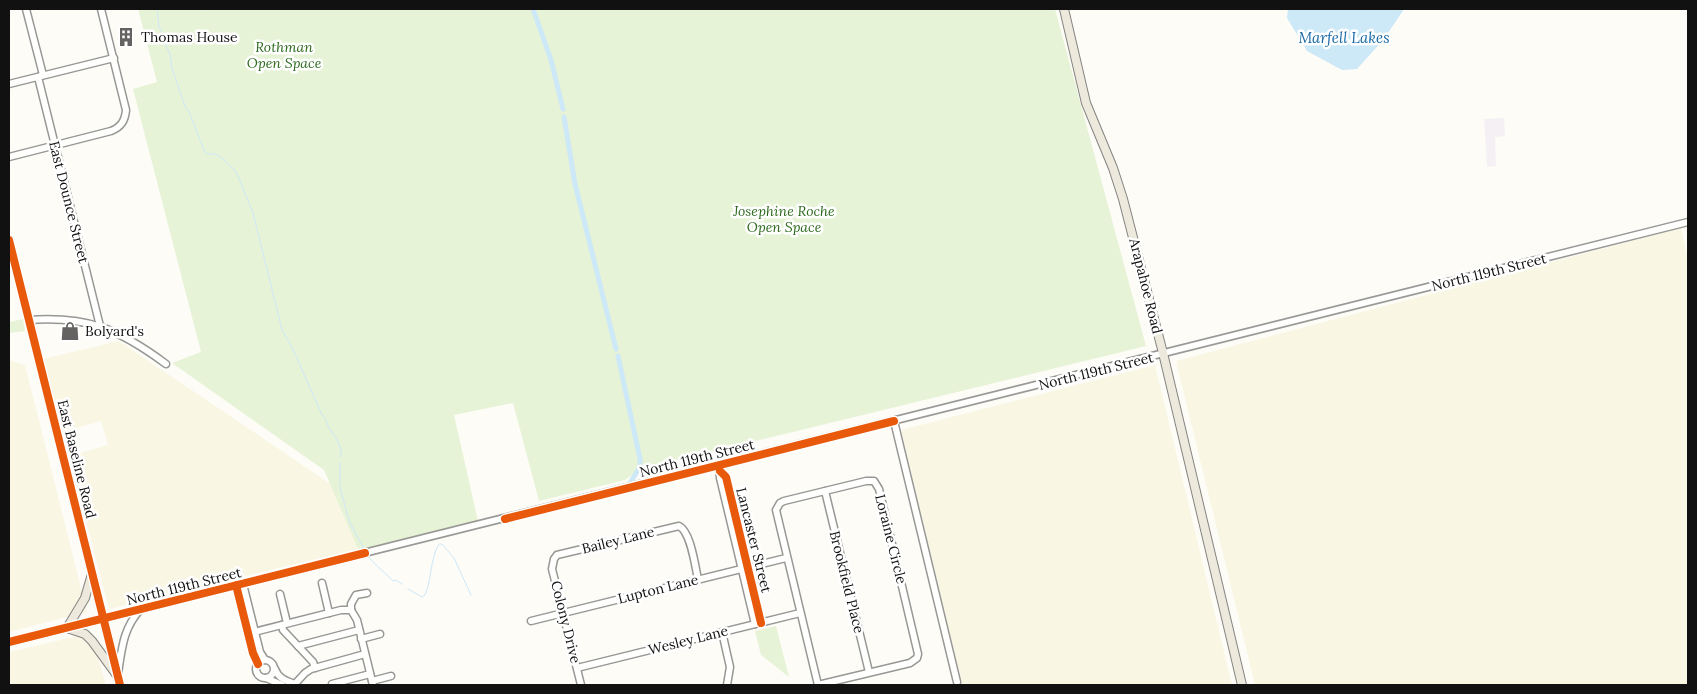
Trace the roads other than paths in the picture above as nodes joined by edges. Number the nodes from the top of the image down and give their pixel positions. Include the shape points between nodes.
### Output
1 (26, 9) edge
2 (101, 9) edge
3 (1064, 9) edge
4 (114, 58) junction
5 (41, 76) junction
6 (9, 84) edge
7 (55, 145) junction
8 (9, 157) edge
9 (1688, 222) edge
10 (9, 240) edge
11 (29, 320) junction
12 (100, 326) junction
13 (1163, 354) junction
14 (166, 364) dead end
15 (894, 421) junction
16 (719, 468) junction
17 (824, 491) junction
18 (786, 558) junction
19 (554, 559) joint
20 (745, 568) junction
21 (92, 572) junction
22 (698, 579) junction
23 (322, 583) dead end
24 (239, 584) junction
25 (367, 592) dead end
26 (280, 594) dead end
27 (141, 609) junction
28 (351, 610) junction
29 (329, 613) junction
30 (563, 613) junction
31 (800, 613) junction
32 (104, 618) junction
33 (530, 621) dead end
34 (758, 623) junction
35 (285, 624) junction
36 (68, 628) junction
37 (359, 630) junction
38 (254, 632) junction
39 (722, 632) junction
40 (380, 634) dead end
41 (361, 639) junction
42 (9, 642) edge
43 (298, 646) junction
44 (365, 654) junction
45 (265, 660) junction
46 (258, 664) junction
47 (315, 668) junction
48 (577, 668) junction
49 (274, 669) junction
50 (869, 672) junction
51 (391, 676) dead end
52 (118, 677) junction
53 (266, 678) junction
54 (372, 680) edge
55 (351, 682) edge
56 (957, 682) dead end
57 (332, 684) dead end
58 (120, 685) edge
59 (282, 685) edge
60 (294, 685) edge
61 (581, 685) edge
62 (727, 685) edge
63 (818, 685) edge
64 (1242, 685) edge

1 - 5 street, East Dounce Street
2 - 4 street
3 - 13 main road, Arapahoe Road via 1086,104 1123,200
4 - 5 street
4 - 7 street via 126,110 120,127
5 - 6 street
5 - 7 street, East Dounce Street
7 - 8 street
7 - 12 street, East Dounce Street
9 - 13 street, North 119th Street
10 - 11 main road, East Baseline Road
11 - 12 street via 69,319
11 - 21 main road, East Baseline Road
12 - 14 street via 125,337
13 - 15 street, North 119th Street
13 - 64 main road, Arapahoe Road
15 - 16 street, North 119th Street
15 - 56 street
16 - 20 street, Lancaster Street via 726,476
16 - 24 street, North 119th Street
17 - 18 street, Loraine Circle via 784,501 777,506 776,515
17 - 50 street, Brookfield Place
17 - 50 street, Loraine Circle via 870,480 877,485 881,498 918,654 910,663
18 - 20 street, Lupton Lane
18 - 31 street, Loraine Circle
19 - 22 street, Bailey Lane via 561,554 674,526 683,528 687,535
19 - 30 street, Colony Drive via 552,568
20 - 22 street, Lupton Lane
20 - 34 street, Lancaster Street
21 - 32 main road, East Baseline Road
21 - 36 main road via 85,598
22 - 30 street, Lupton Lane
23 - 29 street
24 - 27 street, North 119th Street
24 - 38 street
24 - 46 street
25 - 28 street via 356,595
26 - 35 street
27 - 32 street, North 119th Street
27 - 52 street via 130,623 123,641
28 - 29 street
28 - 37 street
29 - 35 street
30 - 33 street, Lupton Lane
30 - 48 street, Colony Drive
31 - 34 street, Wesley Lane
31 - 63 street, Loraine Circle
32 - 36 main road, North 119th Street
32 - 52 main road, East Baseline Road
34 - 39 street, Wesley Lane
35 - 38 street
35 - 43 street via 283,630
36 - 42 main road, North 119th Street
36 - 52 main road via 85,634
37 - 41 street
37 - 43 street
38 - 45 street
39 - 48 street, Wesley Lane
39 - 62 street via 730,667
40 - 41 street
41 - 44 street
43 - 47 street
44 - 47 street
44 - 54 street
45 - 46 street
45 - 49 street via 272,663
46 - 53 street via 257,672
47 - 60 street
48 - 61 street, Colony Drive
49 - 53 street via 273,674
49 - 60 street
50 - 63 street, Loraine Circle
51 - 54 street
52 - 58 main road, East Baseline Road
53 - 59 street
54 - 55 street
55 - 57 street

